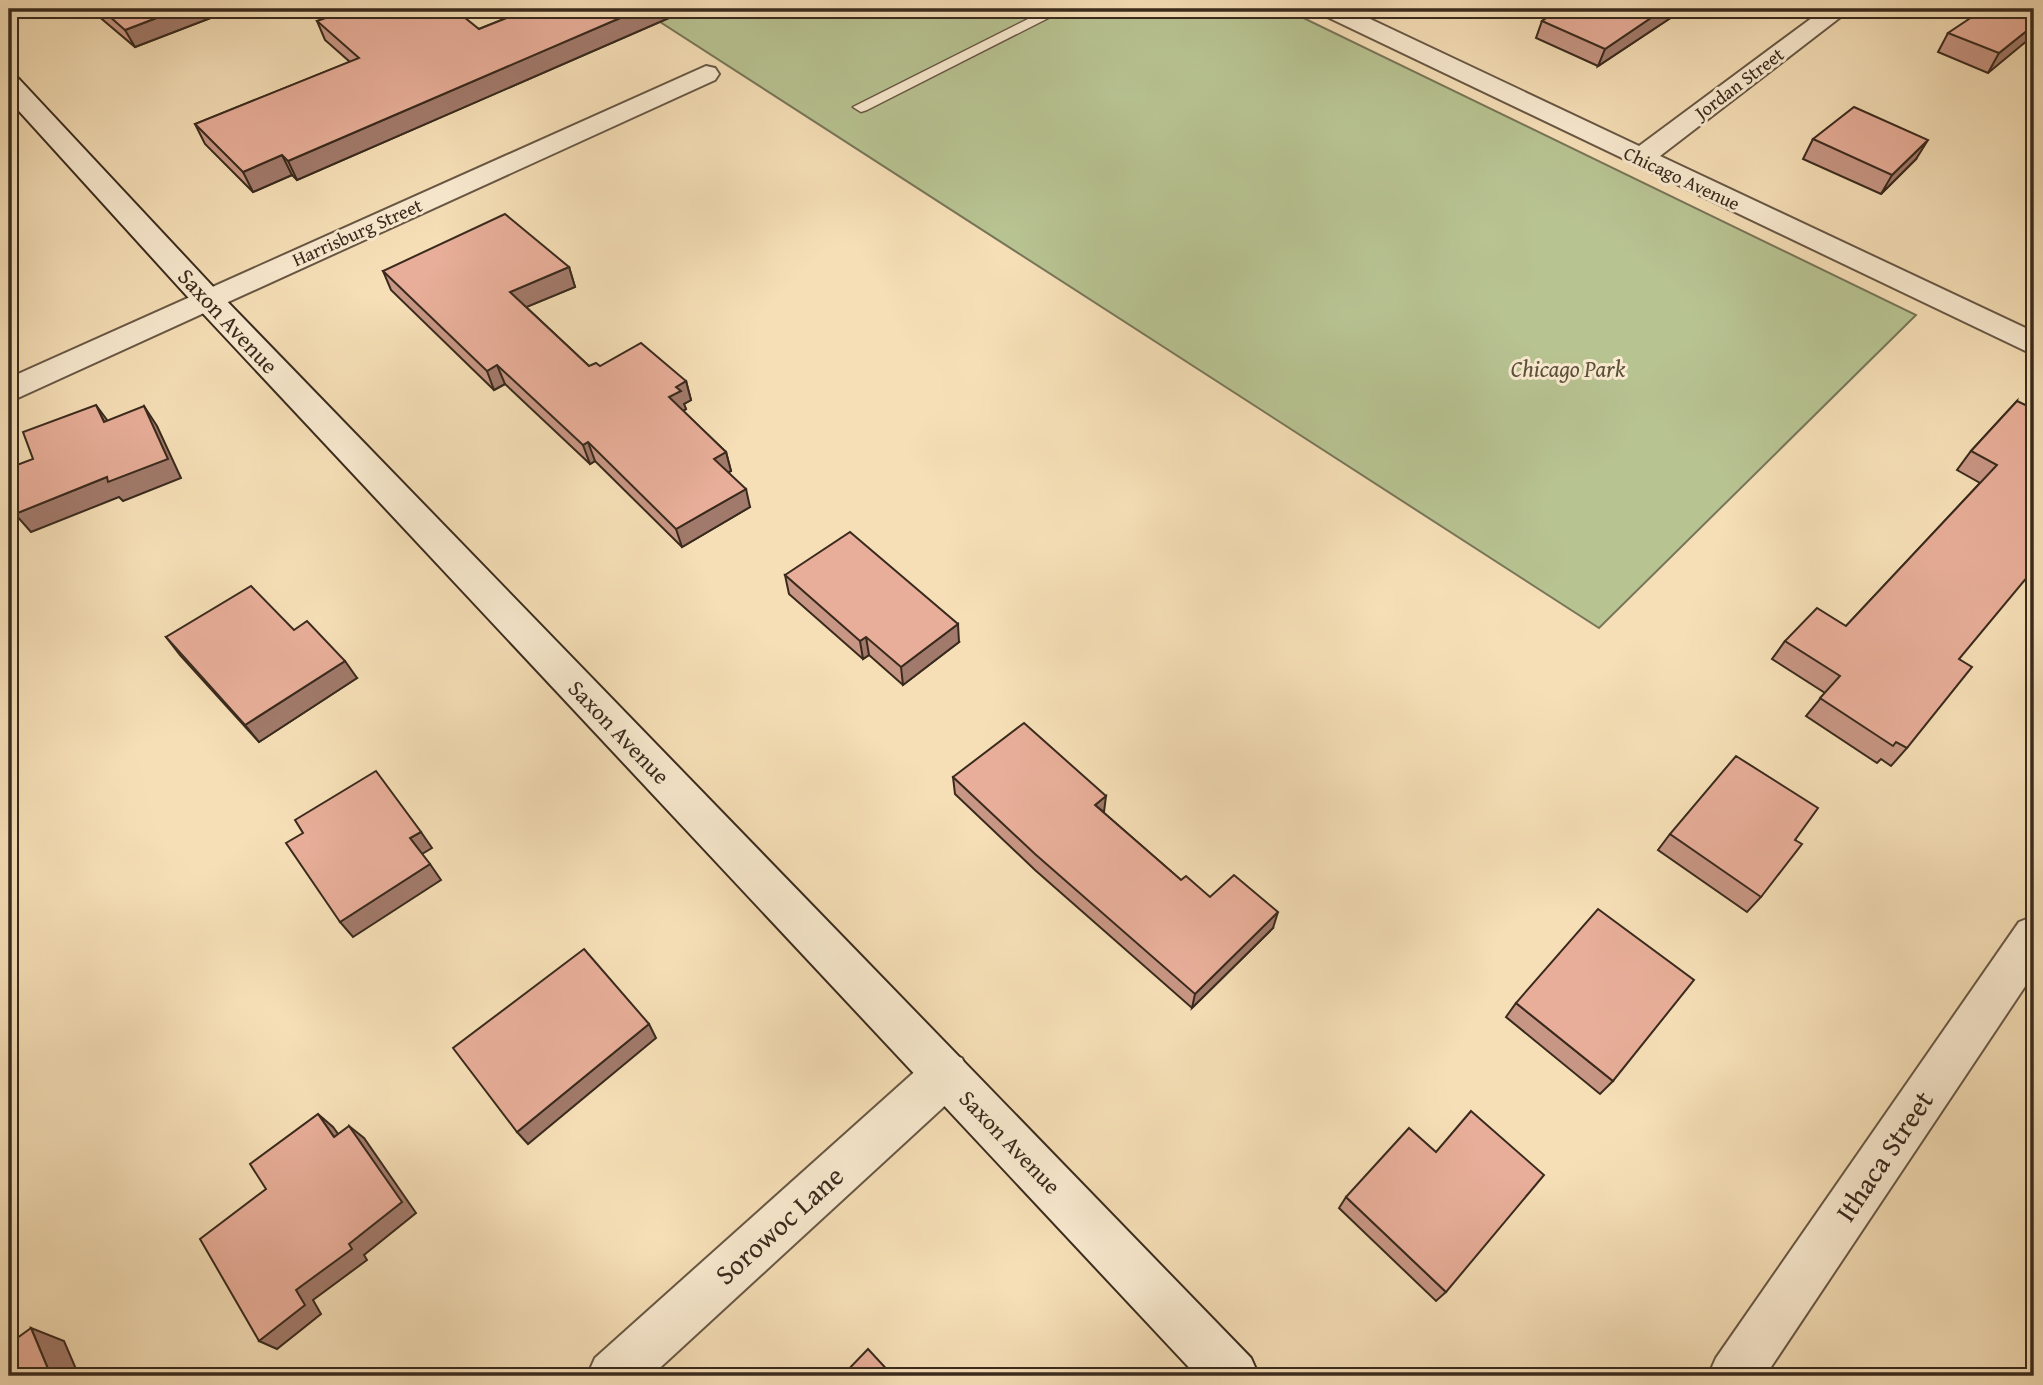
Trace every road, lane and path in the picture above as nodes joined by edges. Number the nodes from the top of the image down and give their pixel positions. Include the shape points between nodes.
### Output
1 (1059, 9) edge
2 (1330, 9) edge
3 (1839, 9) edge
4 (706, 74) dead end
5 (9, 84) edge
6 (861, 107) dead end
7 (1640, 158) junction
8 (207, 299) junction
9 (2034, 345) edge
10 (9, 391) edge
11 (2034, 936) edge
12 (946, 1074) junction
13 (613, 1376) edge
14 (1233, 1376) edge
15 (1734, 1376) edge

1 - 6 lane
2 - 7 street, Chicago Avenue
3 - 7 street, Jordan Street
4 - 8 street, Harrisburg Street
5 - 8 street, Saxon Avenue
7 - 9 street, Chicago Avenue
8 - 10 street, Harrisburg Street
8 - 12 street, Saxon Avenue
11 - 15 street, Ithaca Street
12 - 13 street, Sorowoc Lane
12 - 14 street, Saxon Avenue

